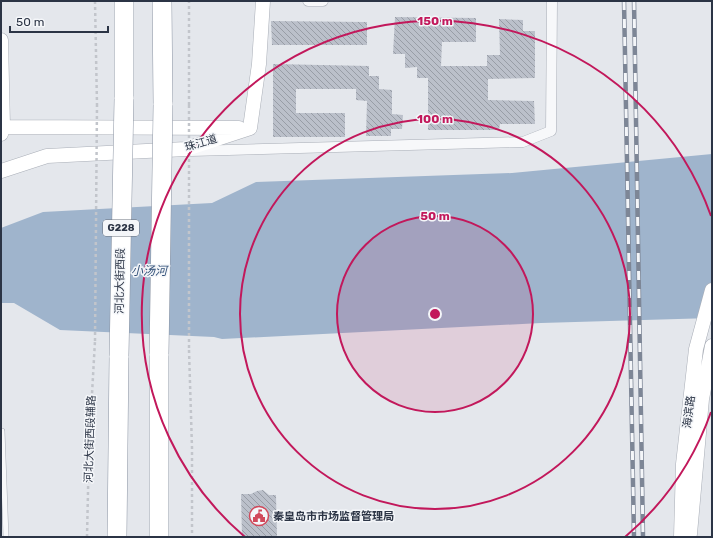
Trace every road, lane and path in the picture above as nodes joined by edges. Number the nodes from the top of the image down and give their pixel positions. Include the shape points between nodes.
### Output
1 (95, 1) edge
2 (124, 1) edge
3 (162, 1) edge
4 (189, 1) edge
5 (263, 1) edge
6 (308, 1) edge
7 (323, 1) edge
8 (552, 1) edge
9 (1, 40) edge
10 (250, 128) junction
11 (2, 130) edge
12 (188, 151) junction
13 (1, 171) edge
14 (712, 290) edge
15 (712, 346) edge
16 (1, 431) edge
17 (6, 537) edge
18 (87, 537) edge
19 (117, 537) edge
20 (159, 537) edge
21 (192, 537) edge
22 (681, 537) edge
23 (690, 537) edge

1 - 18 path, 河北大街西段辅路, bridge via 95,341
2 - 19 highway, 河北大街西段 / G228, bridge
3 - 20 highway, bridge
4 - 12 path, bridge
5 - 10 street via 259,64
6 - 7 street
8 - 12 street via 551,131 523,142
9 - 11 street
10 - 11 street
10 - 13 street, 珠江道 via 186,149 46,156
12 - 21 path, bridge
14 - 22 street, 海滨路 via 696,349 683,464
15 - 23 street, 海滨路 via 702,399
16 - 17 lane

